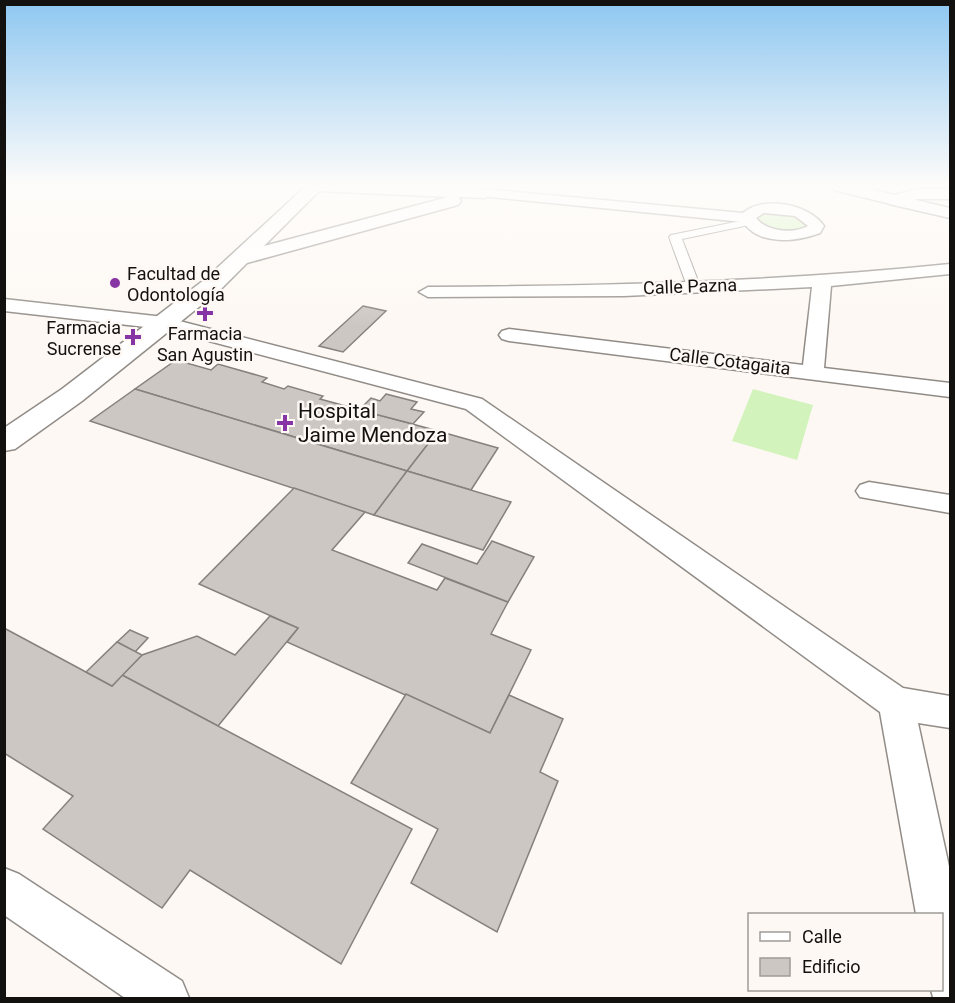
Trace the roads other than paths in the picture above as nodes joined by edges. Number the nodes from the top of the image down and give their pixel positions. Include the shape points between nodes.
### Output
1 (267, 233) edge
2 (337, 233) edge
3 (693, 233) edge
4 (240, 259) junction
5 (951, 269) edge
6 (822, 282) junction
7 (693, 286) junction
8 (428, 292) dead end
9 (4, 305) edge
10 (164, 323) junction
11 (509, 335) dead end
12 (813, 371) junction
13 (951, 390) edge
14 (6, 441) edge
15 (869, 491) dead end
16 (951, 504) edge
17 (896, 703) junction
18 (951, 712) edge
19 (4, 889) edge
20 (938, 913) edge
21 (943, 939) edge
22 (951, 980) edge
23 (165, 999) edge

1 - 4 main road
2 - 4 main road
3 - 7 street via 675,237
4 - 10 main road
5 - 6 street, Calle Pazna
6 - 7 street, Calle Pazna
6 - 12 street
7 - 8 street, Calle Pazna
9 - 10 street
10 - 14 main road
10 - 17 street via 474,404
11 - 12 street, Calle Cotagaita
12 - 13 street, Calle Cotagaita
15 - 16 street
17 - 18 street
17 - 20 street
19 - 23 street
21 - 22 street

